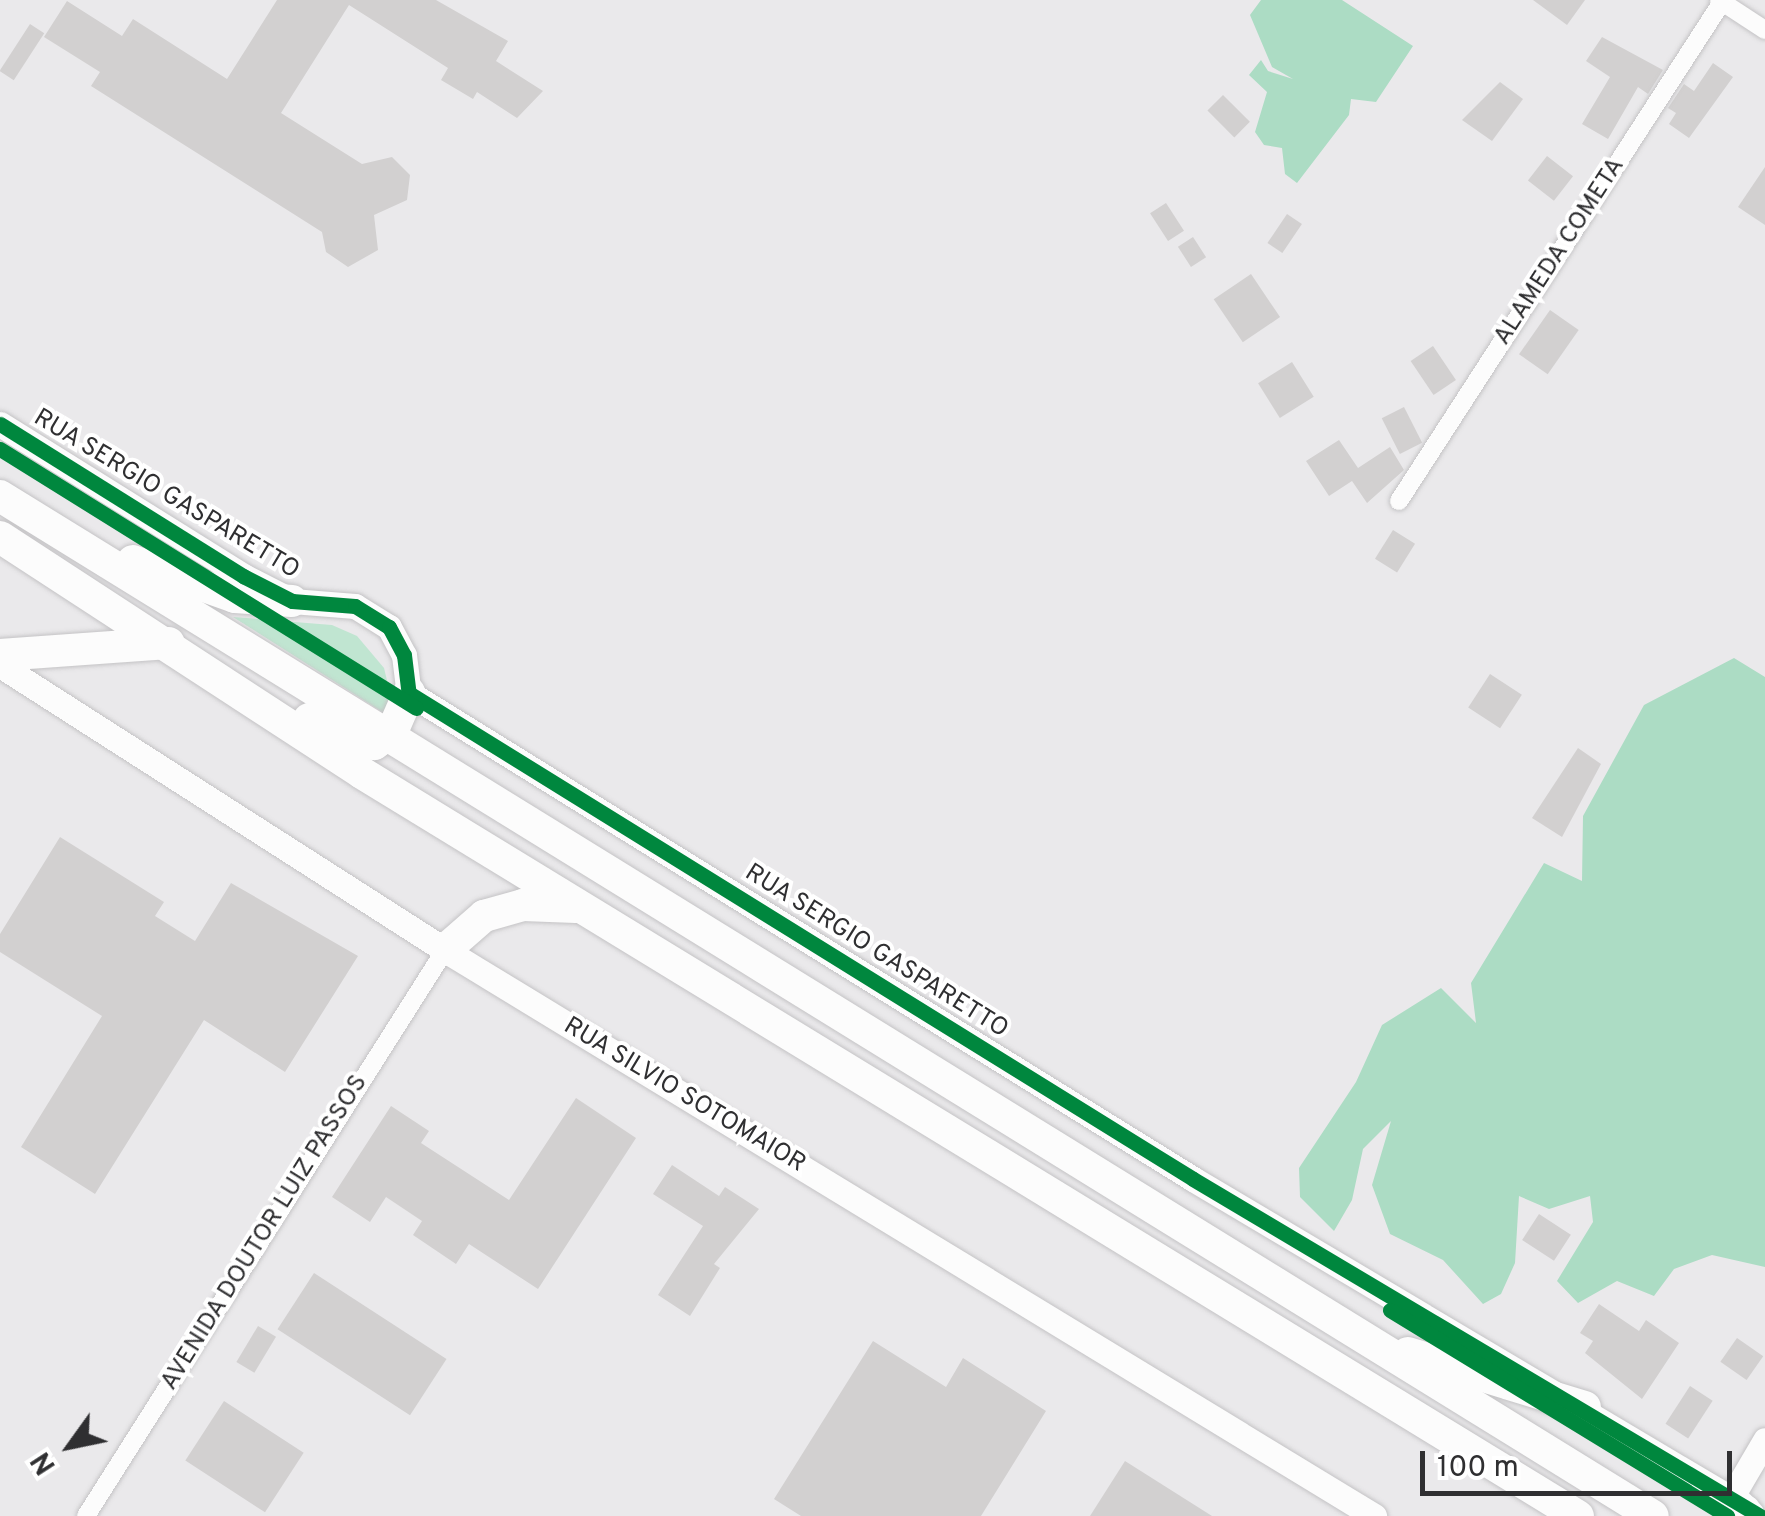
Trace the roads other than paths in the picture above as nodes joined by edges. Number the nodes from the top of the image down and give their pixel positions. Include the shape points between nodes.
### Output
1 (1720, 1) edge
2 (1765, 30) edge
3 (0, 424) edge
4 (0, 496) edge
5 (1398, 501) dead end
6 (0, 537) edge
7 (66, 538) junction
8 (292, 601) junction
9 (164, 640) junction
10 (0, 654) edge
11 (0, 665) edge
12 (409, 693) junction
13 (392, 732) junction
14 (582, 907) junction
15 (445, 950) junction
16 (1346, 1332) junction
17 (1585, 1407) junction
18 (1765, 1440) edge
19 (1740, 1507) edge
20 (93, 1514) edge
21 (1374, 1516) edge
22 (1578, 1516) edge
23 (1652, 1516) edge
24 (1760, 1516) edge

1 - 2 street
1 - 5 street, ALAMEDA COMETA
3 - 8 street, RUA SERGIO GASPARETTO
4 - 7 highway
6 - 9 highway
7 - 8 highway via 236,597
7 - 13 highway
8 - 12 street, RUA SERGIO GASPARETTO via 356,606 389,626 404,654
9 - 10 highway
9 - 13 highway via 336,734 374,744
9 - 14 highway
11 - 15 street, RUA SILVIO SOTOMAIOR
12 - 13 highway
12 - 17 street, RUA SERGIO GASPARETTO via 1193,1179
13 - 16 highway
14 - 15 highway via 523,905 484,916
14 - 22 highway
15 - 20 street, AVENIDA DOUTOR LUIZ PASSOS
15 - 21 street, RUA SILVIO SOTOMAIOR
16 - 17 highway
16 - 23 highway
17 - 19 street, RUA SERGIO GASPARETTO
18 - 19 street
19 - 24 street, RUA SERGIO GASPARETTO

